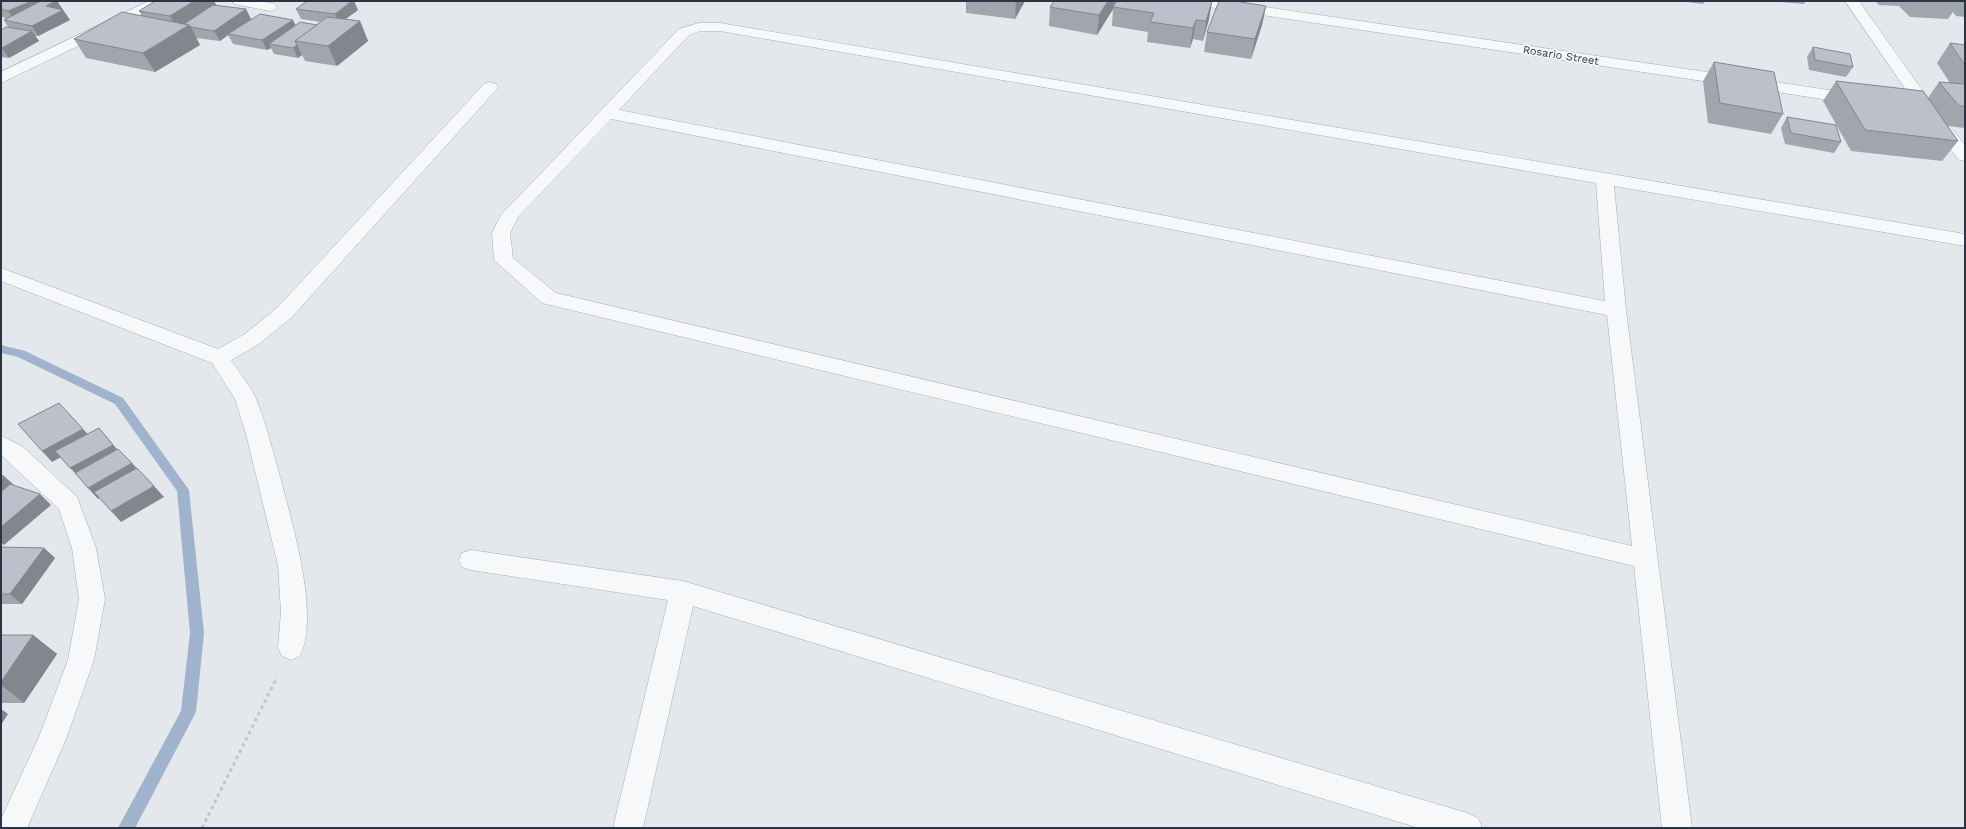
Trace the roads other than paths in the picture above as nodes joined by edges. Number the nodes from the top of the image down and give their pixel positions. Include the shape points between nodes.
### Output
1 (160, 1) edge
2 (239, 1) edge
3 (1195, 1) edge
4 (1852, 1) edge
5 (270, 7) dead end
6 (1, 78) edge
7 (490, 87) dead end
8 (1873, 102) edge
9 (1912, 108) edge
10 (1928, 110) junction
11 (607, 114) junction
12 (1965, 156) edge
13 (1605, 179) junction
14 (1965, 240) edge
15 (1, 274) edge
16 (1616, 310) junction
17 (219, 358) junction
18 (1, 444) edge
19 (471, 560) dead end
20 (1645, 560) junction
21 (683, 592) junction
22 (291, 648) road end
23 (12, 828) edge
24 (628, 828) edge
25 (1467, 828) edge
26 (1677, 828) edge

1 - 6 street
2 - 5 street
3 - 8 street, Rosario Street
4 - 10 street
7 - 17 street via 285,312 252,339
9 - 10 street
10 - 12 street
11 - 13 street via 684,32 699,27 720,27
11 - 16 street
11 - 20 street via 510,215 501,233 504,260 549,298
13 - 14 street
13 - 16 street
15 - 17 street
16 - 20 street
17 - 22 street via 245,398 274,500 290,565 294,612
18 - 23 street via 14,452 69,504 84,548 92,599 81,660 52,739
19 - 21 street
20 - 26 street
21 - 24 street
21 - 25 street

